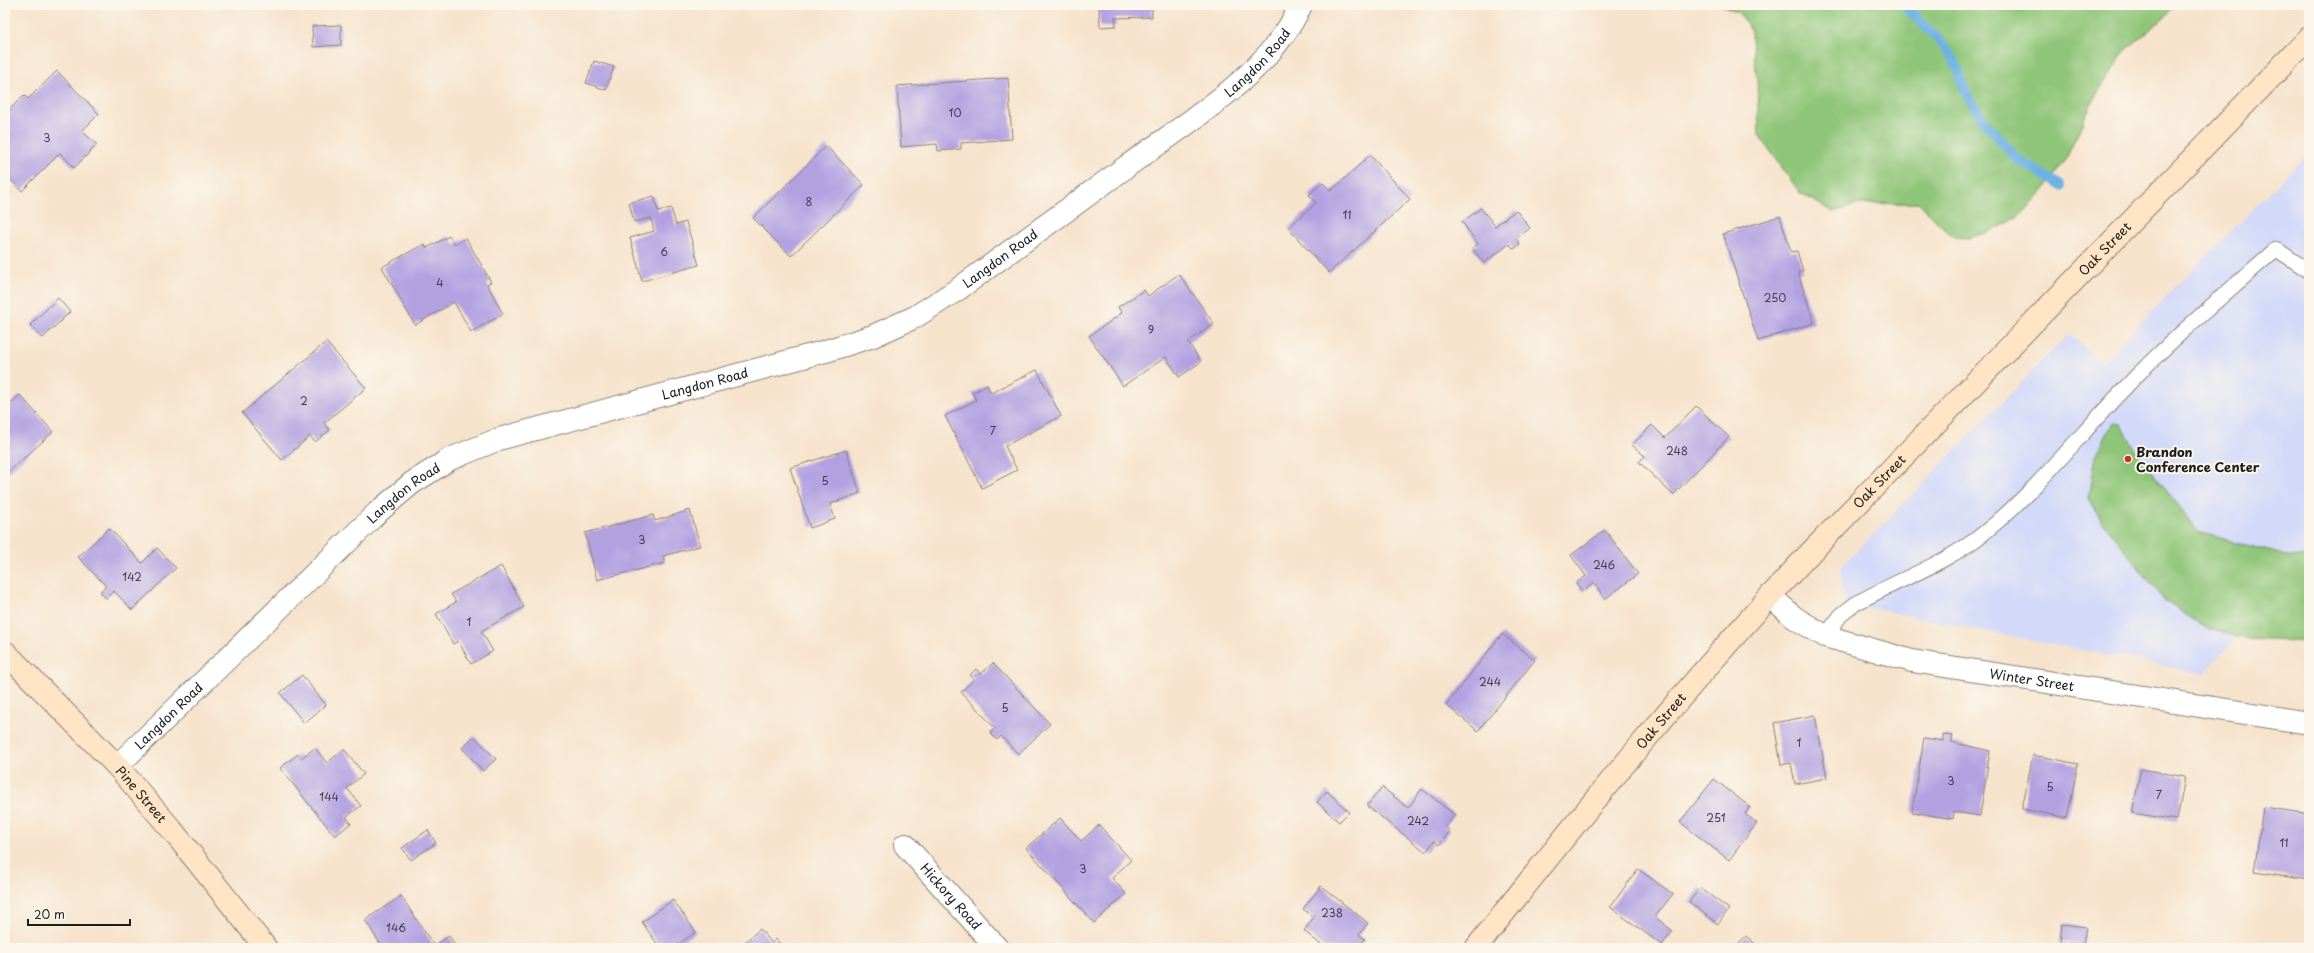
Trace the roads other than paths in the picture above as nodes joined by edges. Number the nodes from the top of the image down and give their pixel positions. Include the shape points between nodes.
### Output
1 (1300, 5) edge
2 (2309, 38) edge
3 (2309, 271) edge
4 (1770, 596) junction
5 (1825, 636) junction
6 (5, 652) edge
7 (2309, 723) edge
8 (117, 766) junction
9 (905, 845) dead end
10 (266, 948) edge
11 (998, 948) edge
12 (1476, 948) edge

1 - 8 street, Langdon Road via 1292,25 1270,53 1208,107 957,290 915,317 873,336 826,351 499,439 450,458 412,483 378,512
2 - 4 main road, Oak Street
3 - 5 lane via 2276,249 2155,357 2069,450 1983,534 1951,555 1855,604 1841,615
4 - 5 street, Winter Street via 1795,618
4 - 12 main road, Oak Street via 1658,723
5 - 7 street, Winter Street via 1912,661
6 - 8 main road, Pine Street
8 - 10 main road, Pine Street via 172,830
9 - 11 street, Hickory Road

